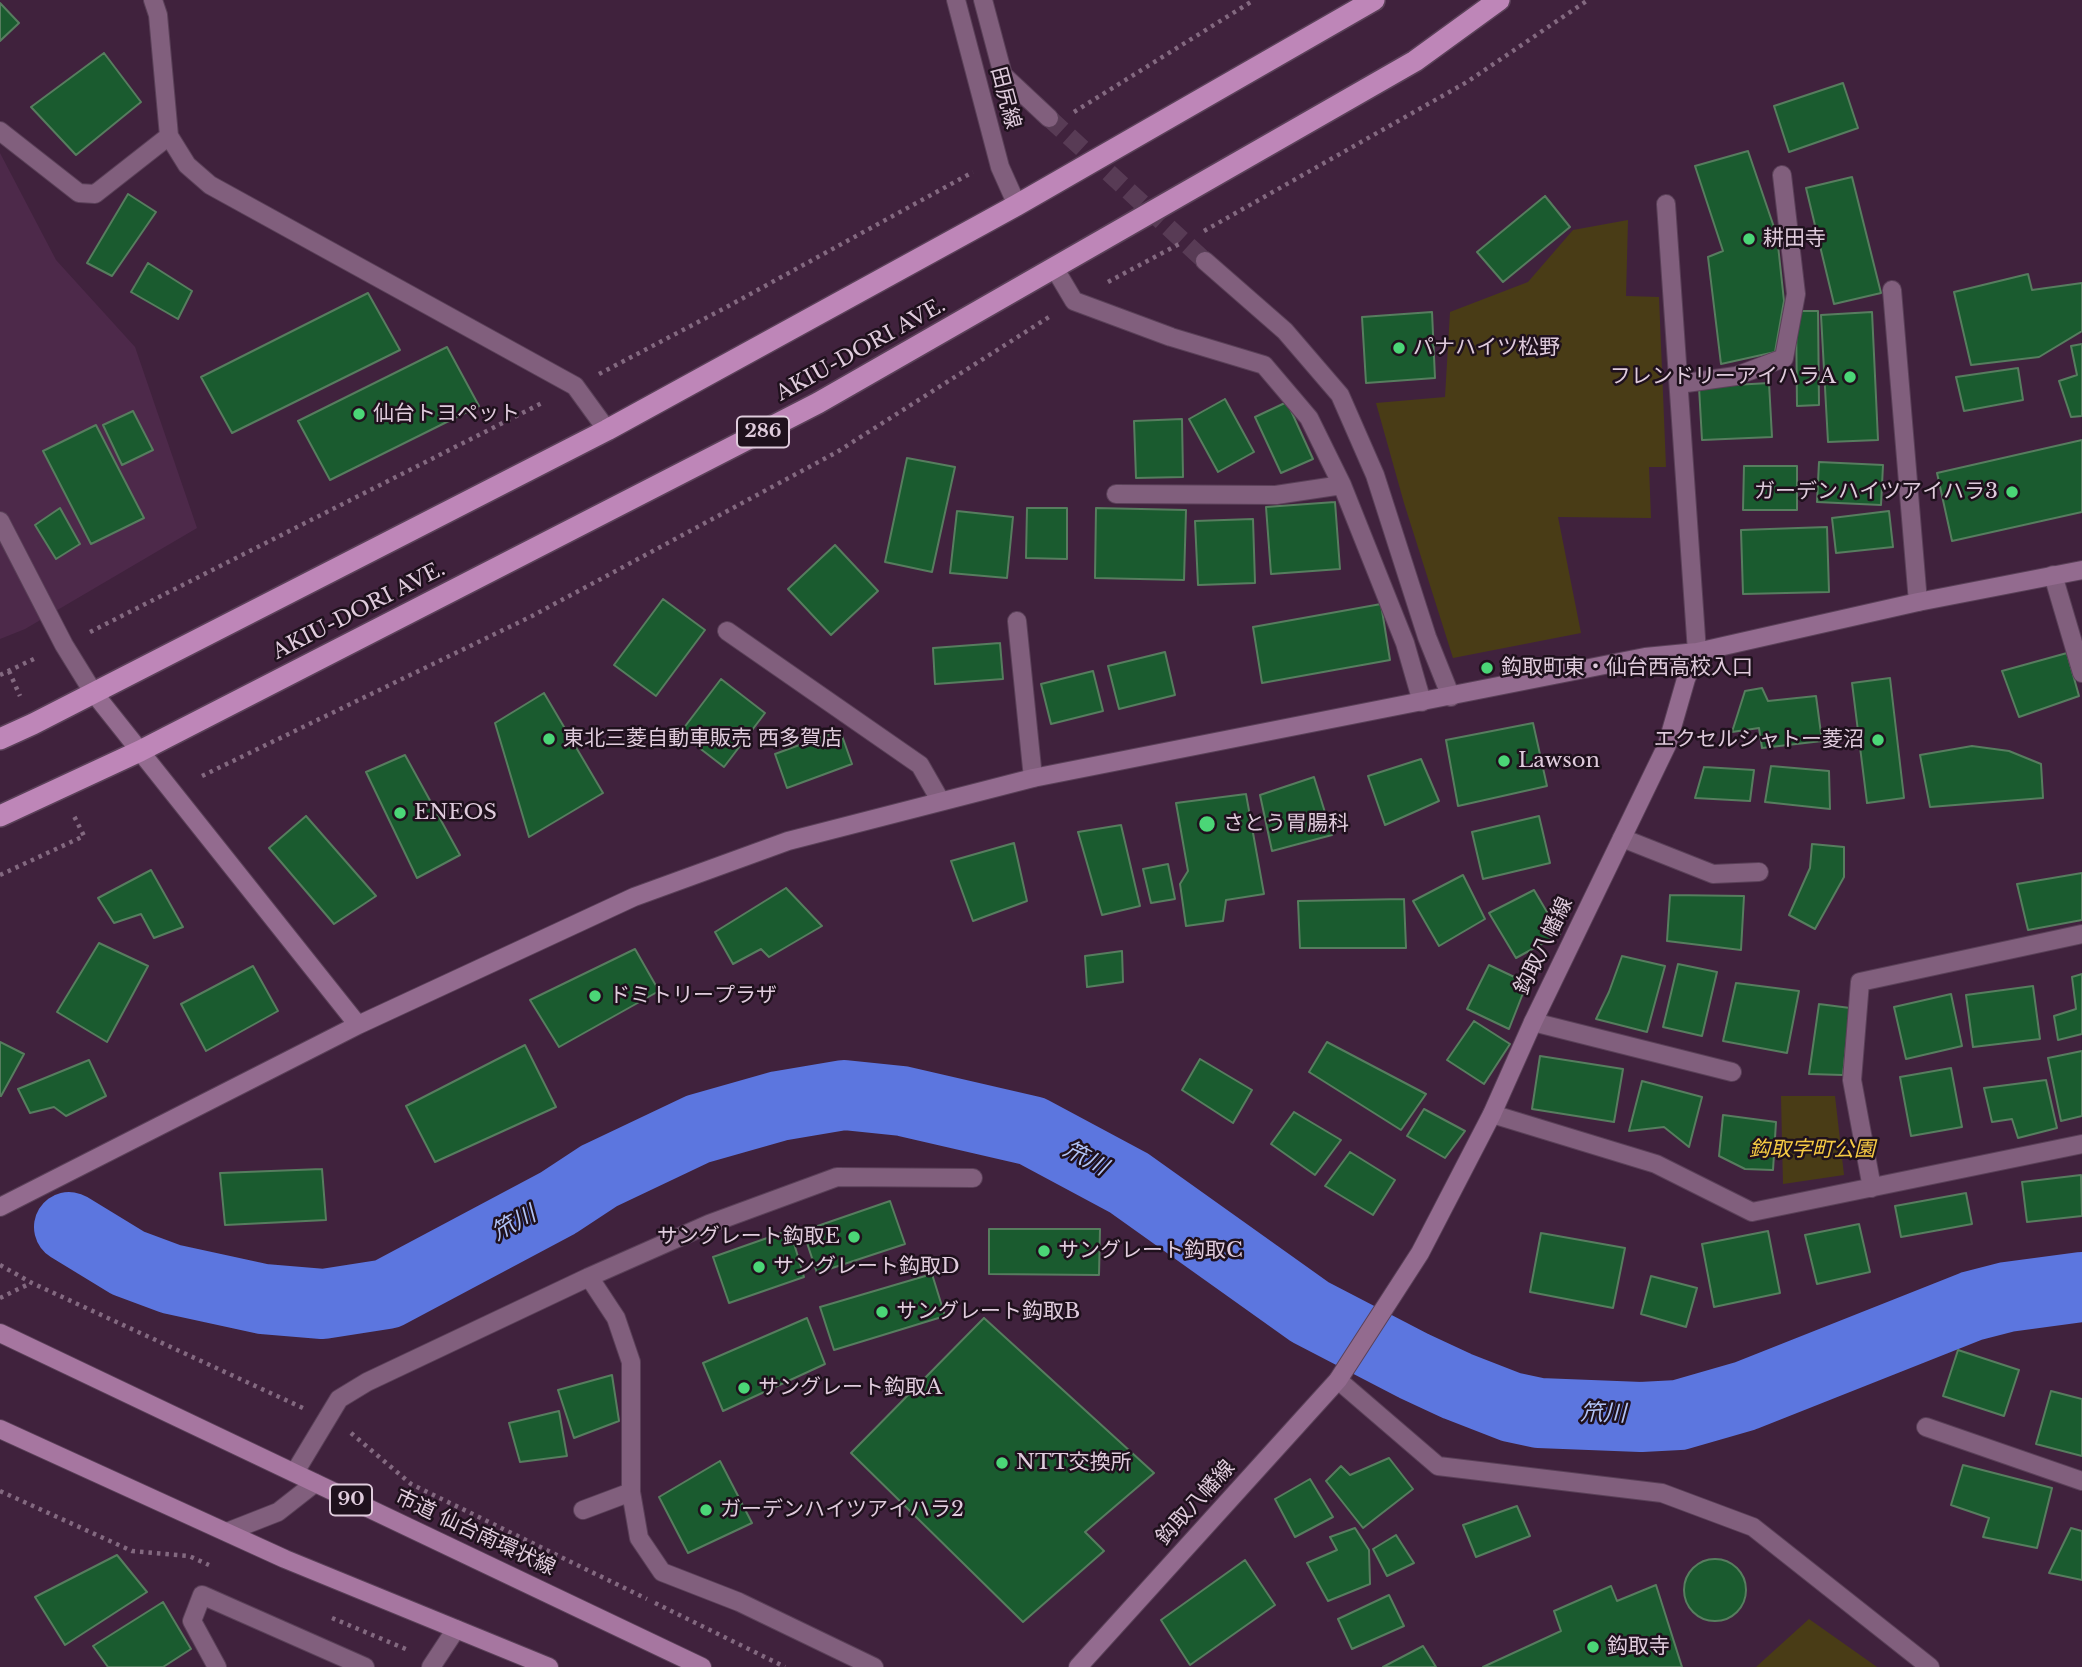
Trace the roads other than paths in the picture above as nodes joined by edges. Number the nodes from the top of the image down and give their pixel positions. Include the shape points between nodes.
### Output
1 (153, 0) edge
2 (956, 0) edge
3 (983, 0) edge
4 (1374, 0) edge
5 (1499, 0) edge
6 (1049, 118) tunnel mouth
7 (0, 131) edge
8 (169, 136) junction
9 (1782, 175) dead end
10 (1666, 204) dead end
11 (1017, 205) junction
12 (1205, 261) tunnel mouth
13 (1055, 269) junction
14 (1892, 290) dead end
15 (1679, 384) junction
16 (607, 430) junction
17 (1342, 485) junction
18 (1116, 494) dead end
19 (0, 521) edge
20 (2082, 570) edge
21 (2053, 575) junction
22 (1918, 602) junction
23 (1017, 621) dead end
24 (727, 631) dead end
25 (1696, 652) junction
26 (2082, 673) edge
27 (93, 692) junction
28 (1451, 697) junction
29 (1422, 702) junction
30 (0, 739) edge
31 (140, 751) junction
32 (1033, 778) junction
33 (940, 800) junction
34 (0, 816) edge
35 (1622, 838) junction
36 (1759, 872) dead end
37 (2082, 934) edge
38 (1533, 1022) junction
39 (358, 1025) junction
40 (1732, 1072) dead end
41 (1492, 1114) junction
42 (2082, 1144) edge
43 (973, 1178) dead end
44 (1872, 1188) junction
45 (0, 1207) edge
46 (589, 1277) junction
47 (0, 1333) edge
48 (1342, 1374) junction
49 (1926, 1427) dead end
50 (0, 1429) edge
51 (295, 1472) junction
52 (2082, 1481) edge
53 (315, 1483) junction
54 (631, 1492) junction
55 (583, 1510) dead end
56 (227, 1532) junction
57 (457, 1629) junction
58 (217, 1667) edge
59 (365, 1667) edge
60 (431, 1667) edge
61 (549, 1667) edge
62 (702, 1667) edge
63 (874, 1667) edge
64 (1078, 1667) edge
65 (1930, 1667) edge

1 - 8 street
2 - 11 street, 田尻線 via 998,159
3 - 6 street via 1003,75
4 - 11 highway
5 - 13 highway, AKIU-DORI AVE. / 286 via 1415,61
7 - 8 street via 79,193 95,194
8 - 16 street via 187,165 210,185 575,386
9 - 15 street via 1796,294 1784,358 1736,376
10 - 15 street
11 - 16 highway
12 - 28 street via 1285,331 1340,395 1375,475
13 - 17 street via 1074,301 1264,365 1309,418
13 - 31 highway, AKIU-DORI AVE. / 286 via 818,403
14 - 22 street
15 - 25 street
16 - 27 highway
17 - 18 street via 1276,495
17 - 29 street via 1405,643
19 - 27 street
20 - 21 street
21 - 22 street
21 - 26 street
22 - 25 street
23 - 32 street
24 - 33 street via 920,765
25 - 28 street via 1646,657
25 - 35 street, 鈎取八幡線 via 1667,746
27 - 30 highway
27 - 31 street
28 - 29 street
29 - 32 street
31 - 34 highway, AKIU-DORI AVE. / 286
31 - 39 street
32 - 33 street
33 - 39 street via 788,841 634,897
35 - 36 street via 1713,874
35 - 38 street, 鈎取八幡線
37 - 44 street via 1860,982 1852,1080
38 - 40 street
38 - 41 street, 鈎取八幡線
39 - 45 street
41 - 44 street via 1656,1164 1752,1212
41 - 48 street, 鈎取八幡線 via 1420,1253
42 - 44 street
43 - 46 street via 837,1177 709,1224
46 - 51 street via 339,1399
46 - 54 street via 616,1318 631,1362
47 - 51 main road, 市道 仙台南環状線 / 90
48 - 64 street, 鈎取八幡線
48 - 65 street via 1438,1465 1662,1493 1753,1527
49 - 52 street
50 - 56 main road
51 - 53 main road, 市道 仙台南環状線 / 90
53 - 56 street via 278,1512
53 - 62 main road, 市道 仙台南環状線 / 90
54 - 55 street
54 - 63 street via 639,1538 662,1572 739,1602
56 - 57 main road
57 - 60 street
57 - 61 main road
58 - 59 street via 192,1621 202,1595

